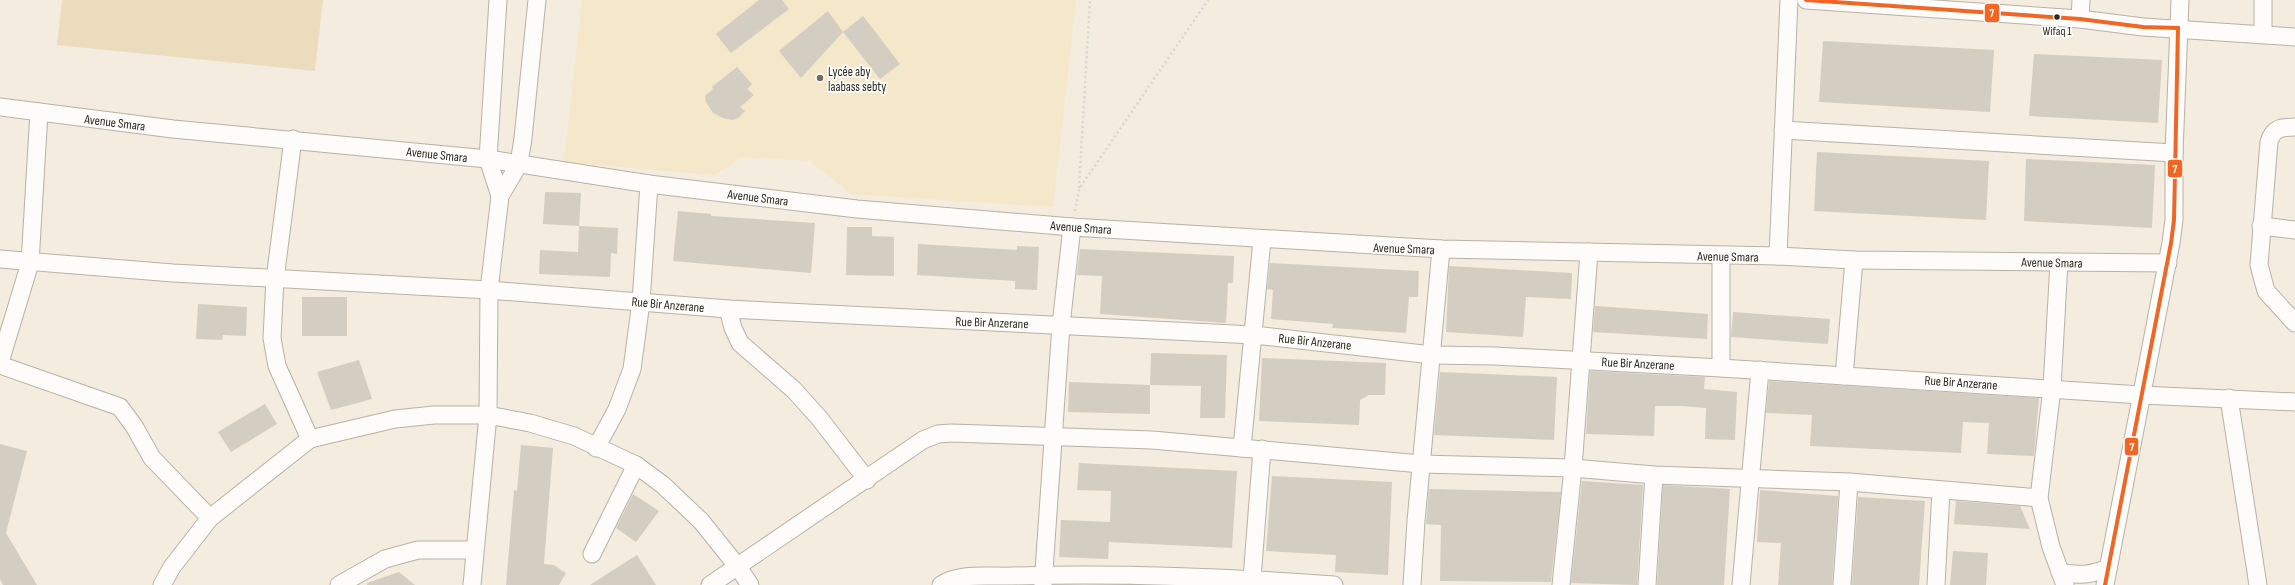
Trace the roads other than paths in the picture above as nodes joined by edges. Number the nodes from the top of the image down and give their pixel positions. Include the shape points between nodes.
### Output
1 (498, 0) edge
2 (537, 0) edge
3 (1789, 0) edge
4 (1806, 0) edge
5 (2081, 0) edge
6 (2180, 0) edge
7 (2263, 0) edge
8 (1843, 1) edge
9 (2080, 19) junction
10 (2178, 28) junction
11 (2263, 34) junction
12 (2295, 37) edge
13 (0, 107) edge
14 (39, 112) junction
15 (2295, 127) edge
16 (1784, 130) junction
17 (293, 139) junction
18 (2174, 153) junction
19 (488, 159) junction
20 (519, 164) junction
21 (649, 184) junction
22 (500, 196) junction
23 (2262, 226) junction
24 (1072, 227) junction
25 (2295, 230) edge
26 (1262, 240) junction
27 (1442, 249) junction
28 (1589, 252) junction
29 (1721, 256) junction
30 (1778, 256) junction
31 (0, 259) edge
32 (1854, 260) junction
33 (2059, 262) junction
34 (30, 263) junction
35 (2168, 263) junction
36 (275, 279) junction
37 (488, 290) junction
38 (641, 302) junction
39 (728, 309) junction
40 (2295, 323) edge
41 (1061, 325) junction
42 (1254, 334) junction
43 (1432, 354) junction
44 (1581, 360) junction
45 (0, 362) edge
46 (0, 365) edge
47 (1721, 368) junction
48 (1760, 370) junction
49 (1844, 376) junction
50 (2052, 388) junction
51 (2141, 395) junction
52 (2228, 398) junction
53 (2295, 402) edge
54 (488, 415) junction
55 (1055, 436) junction
56 (310, 439) junction
57 (596, 448) junction
58 (1242, 448) junction
59 (1262, 449) junction
60 (1421, 464) junction
61 (636, 465) junction
62 (1573, 468) junction
63 (1654, 474) junction
64 (1749, 478) junction
65 (867, 480) junction
66 (1850, 482) junction
67 (1941, 490) junction
68 (2039, 498) junction
69 (210, 518) junction
70 (475, 550) junction
71 (592, 554) dead end
72 (738, 567) junction
73 (2108, 568) junction
74 (2062, 578) edge
75 (1252, 579) junction
76 (1043, 580) edge
77 (162, 585) edge
78 (339, 585) edge
79 (472, 585) edge
80 (710, 585) edge
81 (750, 585) edge
82 (941, 585) edge
83 (1334, 585) edge
84 (1412, 585) edge
85 (1561, 585) edge
86 (1647, 585) edge
87 (1741, 585) edge
88 (1842, 585) edge
89 (1936, 585) edge
90 (2105, 585) edge
91 (2258, 585) edge

1 - 19 street
2 - 20 street
3 - 16 street
4 - 8 street
5 - 9 street
6 - 10 street
7 - 11 street
8 - 9 street
9 - 10 street via 2144,27
10 - 11 street
10 - 18 street
11 - 12 street
13 - 14 street, Avenue Smara
14 - 17 street, Avenue Smara via 173,130
14 - 34 street
15 - 23 street via 2277,128 2271,133
16 - 18 street
16 - 30 street
17 - 19 street, Avenue Smara
17 - 36 street
18 - 35 street via 2174,220
19 - 20 street, Avenue Smara
19 - 22 street
20 - 21 street, Avenue Smara
20 - 22 street
21 - 24 street, Avenue Smara via 857,209
21 - 38 street
22 - 37 street
23 - 25 street
23 - 40 street via 2259,265 2262,281 2276,304
24 - 26 street, Avenue Smara
24 - 41 street
26 - 27 street, Avenue Smara
26 - 42 street
27 - 28 street, Avenue Smara
27 - 43 street
28 - 29 street, Avenue Smara
28 - 44 street
29 - 30 street, Avenue Smara
29 - 47 street
30 - 32 street, Avenue Smara
31 - 34 street, Rue Bir Anzerane
32 - 33 street, Avenue Smara
32 - 49 street
33 - 35 street, Avenue Smara
33 - 50 street
34 - 36 street, Rue Bir Anzerane
34 - 45 street
35 - 51 street
36 - 37 street, Rue Bir Anzerane
36 - 56 street via 273,352
37 - 38 street, Rue Bir Anzerane
37 - 54 street
38 - 39 street, Rue Bir Anzerane
38 - 57 street via 628,382
39 - 41 street, Rue Bir Anzerane
39 - 65 street via 740,344 794,390
41 - 42 street, Rue Bir Anzerane
41 - 55 street
42 - 43 street, Rue Bir Anzerane
42 - 58 street
43 - 44 street, Rue Bir Anzerane
43 - 60 street
44 - 47 street, Rue Bir Anzerane
44 - 62 street
46 - 69 street via 120,407 152,458
47 - 48 street, Rue Bir Anzerane
48 - 49 street, Rue Bir Anzerane
48 - 64 street
49 - 50 street, Rue Bir Anzerane
50 - 51 street, Rue Bir Anzerane
50 - 68 street
51 - 52 street, Rue Bir Anzerane
51 - 73 street
52 - 53 street, Rue Bir Anzerane
52 - 91 street
54 - 56 street via 434,415 394,419
54 - 57 street via 530,423 574,436
54 - 70 street
55 - 58 street via 1152,440
55 - 65 street via 938,434 923,440
55 - 76 street
56 - 69 street
57 - 61 street
58 - 59 street
59 - 60 street
59 - 75 street
60 - 62 street
60 - 84 street
61 - 71 street
61 - 72 street via 663,485 700,520
62 - 63 street
62 - 85 street
63 - 64 street
63 - 86 street
64 - 66 street
64 - 87 street
65 - 72 street
66 - 67 street
66 - 88 street
67 - 68 street
67 - 89 street
68 - 74 street via 2044,526
69 - 77 street via 172,567
70 - 78 street via 418,550 385,560
70 - 79 street
72 - 80 street
72 - 81 street
73 - 74 street via 2092,574
73 - 90 street
75 - 76 street
75 - 83 street
76 - 82 street via 963,578

